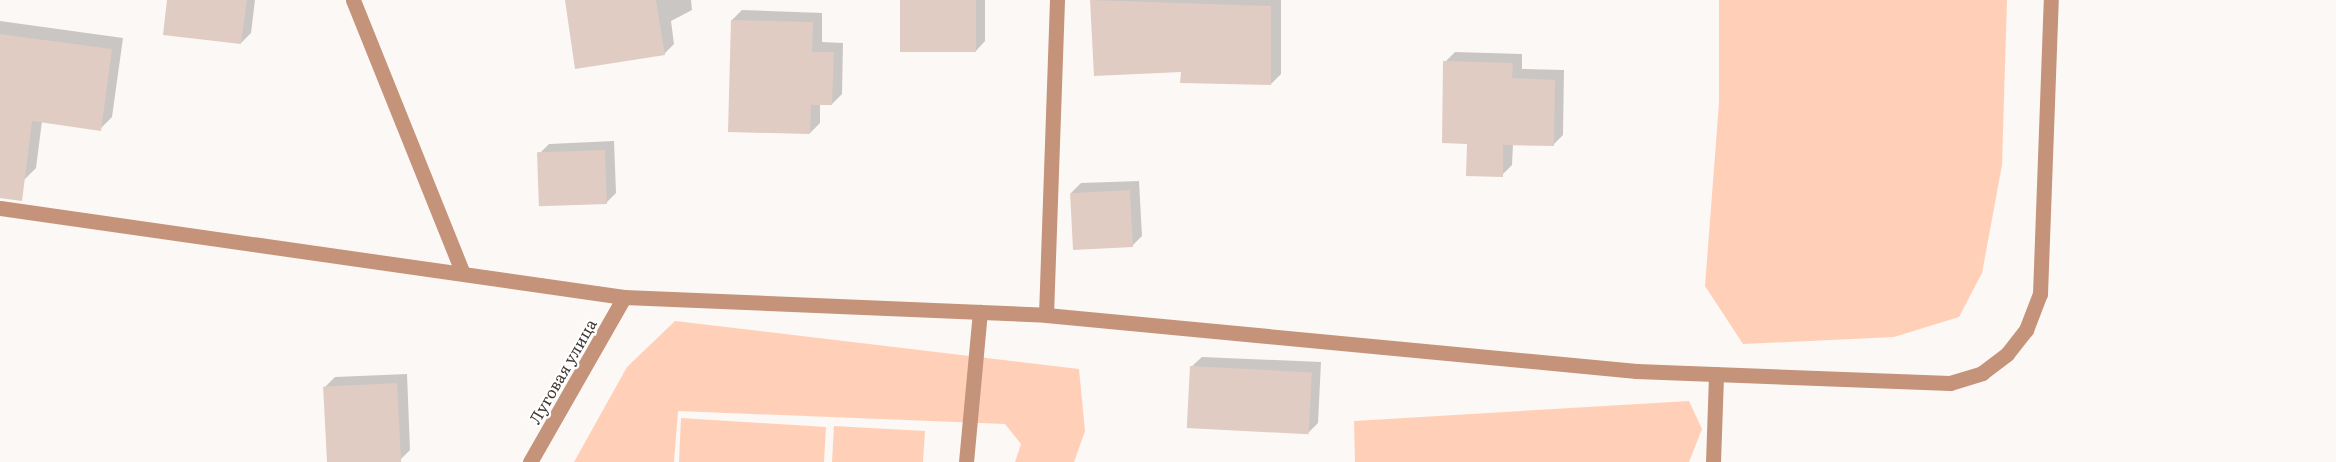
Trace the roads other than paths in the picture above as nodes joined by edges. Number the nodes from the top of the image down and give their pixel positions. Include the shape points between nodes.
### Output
1 (353, 0) edge
2 (1057, 0) edge
3 (2051, 0) edge
4 (0, 208) edge
5 (462, 271) junction
6 (624, 297) junction
7 (980, 312) junction
8 (1046, 315) junction
9 (1716, 374) junction
10 (530, 462) edge
11 (966, 462) edge
12 (1713, 462) edge

1 - 5 street
2 - 8 street
3 - 9 street via 2040,294 2026,330 2007,354 1982,373 1950,382
4 - 5 street
5 - 6 street
6 - 7 street
6 - 10 street, Луговая улица
7 - 8 street
7 - 11 street
8 - 9 street
9 - 12 street

